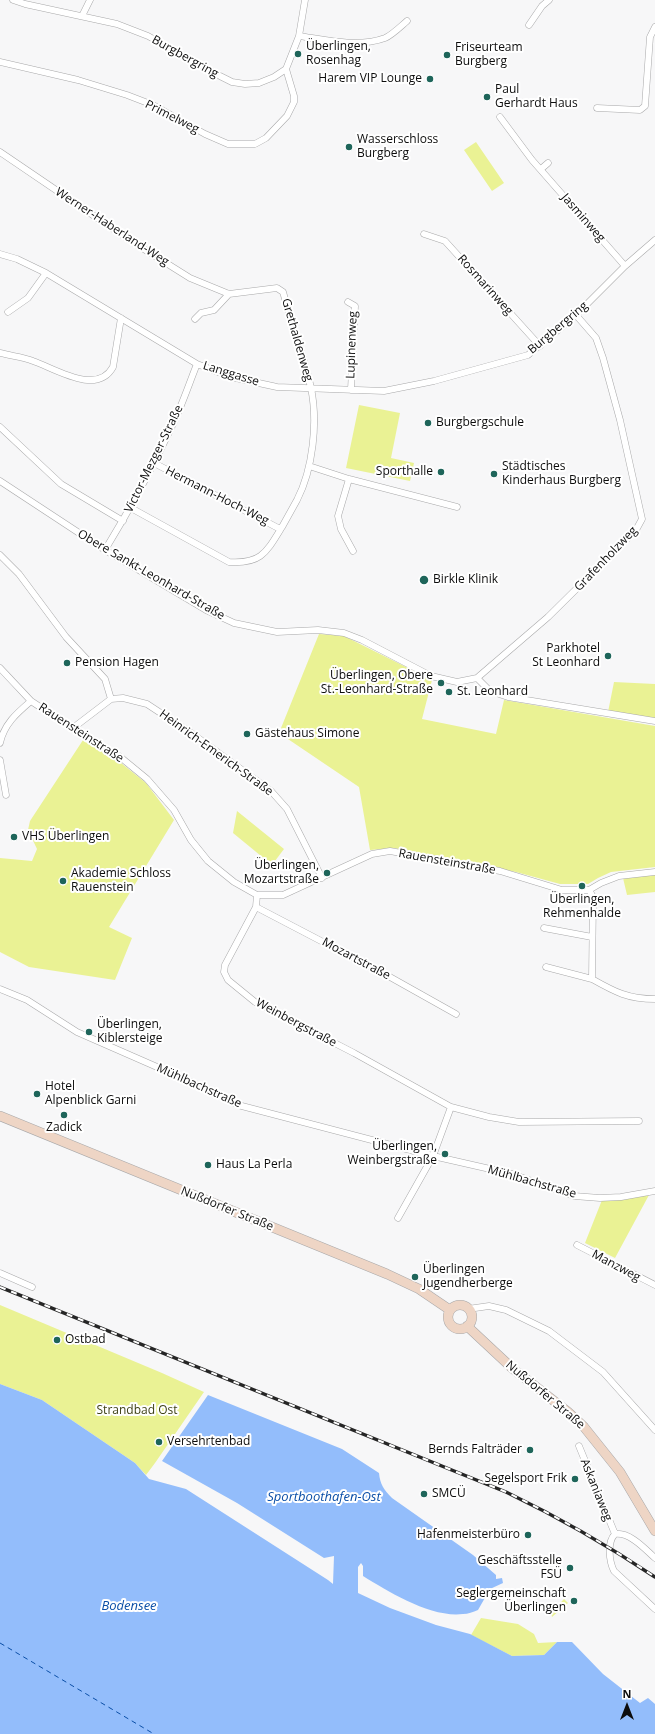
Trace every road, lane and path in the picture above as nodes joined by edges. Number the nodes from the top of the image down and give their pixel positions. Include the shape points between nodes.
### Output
1 (13, 0) edge
2 (90, 0) edge
3 (305, 0) edge
4 (549, 0) edge
5 (26, 2) edge
6 (82, 16) junction
7 (407, 22) dead end
8 (529, 25) dead end
9 (655, 27) edge
10 (299, 36) junction
11 (0, 62) edge
12 (286, 69) junction
13 (597, 108) dead end
14 (500, 117) dead end
15 (0, 152) edge
16 (548, 163) dead end
17 (541, 169) junction
18 (424, 234) dead end
19 (654, 242) edge
20 (0, 254) edge
21 (625, 266) junction
22 (46, 273) junction
23 (283, 292) joint
24 (229, 294) junction
25 (348, 302) dead end
26 (8, 312) dead end
27 (576, 315) junction
28 (121, 318) junction
29 (195, 319) dead end
30 (540, 346) junction
31 (0, 353) edge
32 (197, 364) junction
33 (311, 389) junction
34 (351, 390) junction
35 (393, 390) joint
36 (0, 427) edge
37 (154, 464) junction
38 (309, 466) junction
39 (349, 479) junction
40 (0, 481) edge
41 (457, 507) dead end
42 (131, 508) junction
43 (123, 521) junction
44 (280, 529) junction
45 (105, 550) junction
46 (353, 552) dead end
47 (0, 555) edge
48 (0, 668) edge
49 (477, 678) junction
50 (111, 698) junction
51 (31, 701) junction
52 (655, 721) edge
53 (73, 728) junction
54 (0, 743) edge
55 (0, 760) edge
56 (6, 795) dead end
57 (655, 872) edge
58 (322, 878) junction
59 (589, 890) junction
60 (257, 895) junction
61 (256, 906) junction
62 (544, 928) dead end
63 (592, 938) junction
64 (546, 967) dead end
65 (592, 979) junction
66 (0, 989) edge
67 (655, 999) edge
68 (456, 1014) dead end
69 (451, 1107) junction
70 (1, 1118) edge
71 (639, 1121) dead end
72 (433, 1156) junction
73 (655, 1191) edge
74 (398, 1218) dead end
75 (577, 1245) dead end
76 (0, 1273) edge
77 (655, 1285) edge
78 (32, 1287) dead end
79 (468, 1309) junction
80 (450, 1310) junction
81 (467, 1326) junction
82 (655, 1430) edge
83 (579, 1446) dead end
84 (654, 1529) edge
85 (615, 1534) junction
86 (655, 1558) edge
87 (655, 1610) edge

1 - 5 street, Burgbergring
2 - 6 street
3 - 10 street
4 - 8 street
5 - 6 street, Burgbergring
6 - 12 street, Burgbergring via 117,24 148,36 232,82 259,83
7 - 10 street via 386,38 366,42
9 - 13 street via 650,37 645,106 640,110
10 - 12 street
11 - 12 street, Primelweg via 78,80 153,105 228,144 255,144 271,134 287,116 294,96
14 - 17 street, Jasminweg
15 - 24 street, Werner-Haberland-Weg via 190,278
16 - 17 street
17 - 21 street, Jasminweg
18 - 30 street, Rosmarinweg via 450,245
19 - 21 street, Burgbergring
20 - 22 street, Langgasse
21 - 27 street, Burgbergring
22 - 26 street via 28,298
22 - 28 street, Langgasse
23 - 24 street, Werner-Haberland-Weg via 277,288
23 - 33 street, Grethaldenweg
24 - 29 street via 214,310 201,313
25 - 34 street, Lupinenweg via 355,306
27 - 30 street, Burgbergring
27 - 49 street, Grafenholzweg via 596,338 603,358 620,420 642,520 636,530 548,617
28 - 31 street via 113,367 110,373 99,380 84,381 31,360
28 - 32 street, Langgasse
30 - 35 street, Burgbergring via 528,354 486,367
32 - 33 street, Langgasse via 231,377 277,387
32 - 37 street, Victor-Mezger-Straße via 174,423
33 - 34 street, Langgasse
33 - 38 street, Grethaldenweg via 314,427
34 - 35 street, Langgasse
36 - 43 street via 61,484
37 - 42 street, Victor-Mezger-Straße
37 - 44 street, Hermann-Hoch-Weg
38 - 39 street
38 - 44 street, Grethaldenweg via 297,500
39 - 41 street
39 - 46 street via 338,516 341,529
40 - 45 street, Obere Sankt-Leonhard-Straße
42 - 43 street, Victor-Mezger-Straße
42 - 44 street, Grethaldenweg via 229,562 245,563 256,560
43 - 45 street, Victor-Mezger-Straße
45 - 49 street, Obere Sankt-Leonhard-Straße via 206,610 234,623 277,632 318,630 344,633 431,676 457,682
47 - 50 street via 19,574 66,638 105,678
48 - 51 street, Rauensteinstraße
49 - 52 street via 490,691 508,697
50 - 53 street
50 - 58 street, Heinrich-Emerich-Straße via 124,698 147,704 271,791 288,808
51 - 53 street, Rauensteinstraße
51 - 54 street, Rauensteinstraße via 14,715 2,733
53 - 60 street, Rauensteinstraße via 119,756 147,779 174,810 191,840 208,861 234,882
55 - 56 street
57 - 59 street, Rauensteinstraße via 619,876
58 - 59 street, Rauensteinstraße via 372,854 390,851 500,871 562,890
58 - 60 street, Rauensteinstraße via 283,895
59 - 63 street via 593,897
60 - 61 street, Weinbergstraße
61 - 68 street, Mozartstraße
61 - 69 street, Weinbergstraße via 225,965 224,972 228,980 255,1002
62 - 63 street
63 - 65 street
64 - 65 street
65 - 67 street via 620,994
66 - 72 street, Mühlbachstraße via 27,1000 77,1032 238,1105
69 - 71 street, Weinbergstraße via 519,1122
69 - 72 street
70 - 80 street, Nußdorfer Straße via 387,1274 419,1289
72 - 73 street, Mühlbachstraße via 512,1174 574,1196 621,1197
72 - 74 street
75 - 77 street, Manzweg
76 - 78 street
79 - 80 street via 459,1305
79 - 81 street via 472,1318
79 - 82 street via 489,1306 506,1310 550,1331 603,1372
80 - 81 street via 448,1316 452,1326
81 - 84 street, Nußdorfer Straße via 512,1368 584,1427 620,1472
83 - 85 street, Askaniaweg
85 - 86 street, Askaniaweg via 632,1539
85 - 87 street, Askaniaweg via 612,1537 610,1563 614,1571

